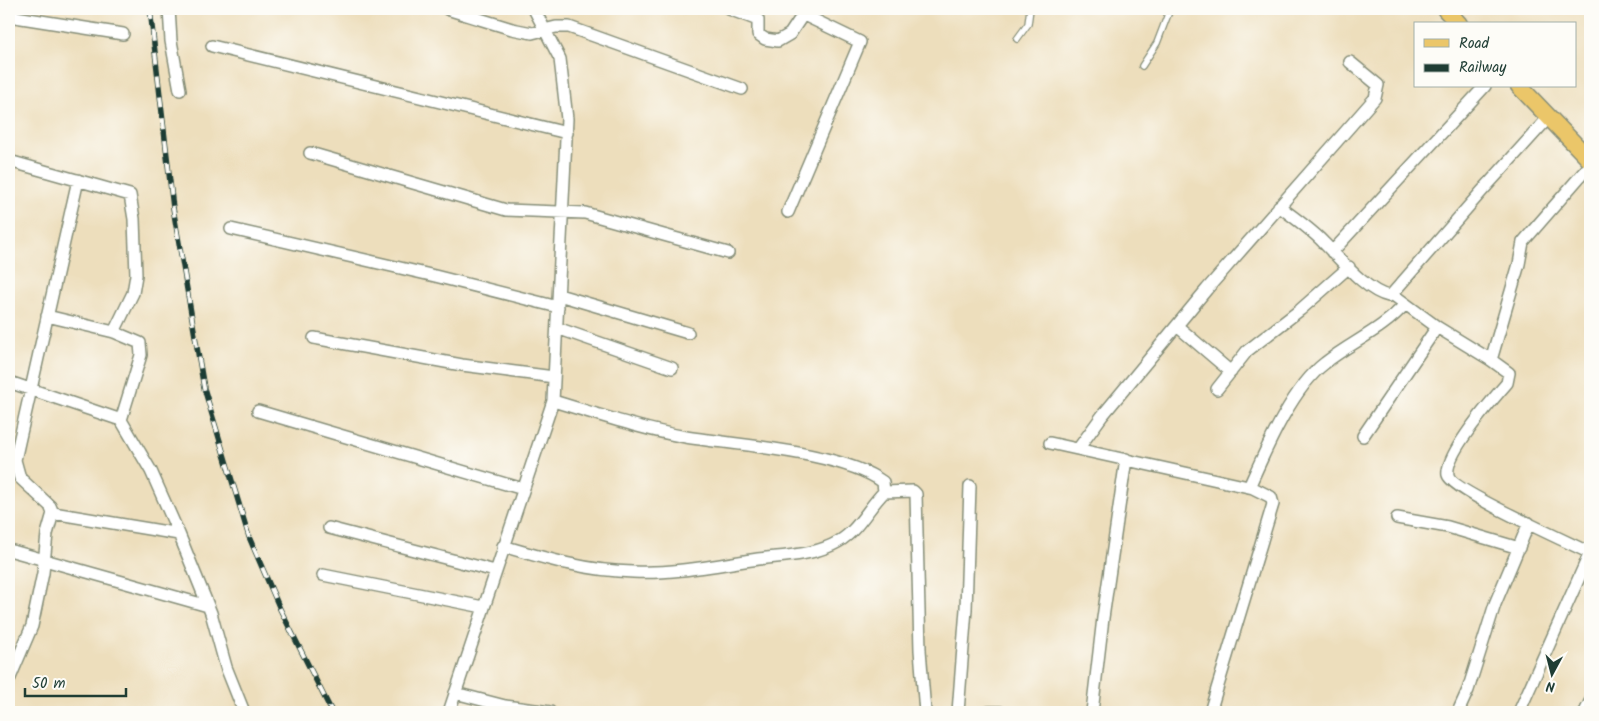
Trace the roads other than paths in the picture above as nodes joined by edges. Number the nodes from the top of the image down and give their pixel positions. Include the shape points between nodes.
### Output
1 (169, 9) edge
2 (447, 9) edge
3 (534, 9) edge
4 (729, 9) edge
5 (1030, 9) edge
6 (1170, 9) edge
7 (1445, 9) edge
8 (805, 12) edge
9 (9, 16) edge
10 (1457, 22) edge
11 (544, 29) junction
12 (123, 34) dead end
13 (1017, 39) dead end
14 (212, 46) dead end
15 (1350, 62) dead end
16 (1142, 66) dead end
17 (1483, 88) edge
18 (1521, 88) edge
19 (742, 89) dead end
20 (180, 90) dead end
21 (1549, 117) junction
22 (566, 133) junction
23 (310, 153) dead end
24 (1590, 160) edge
25 (9, 161) edge
26 (1590, 165) edge
27 (78, 180) junction
28 (1279, 206) junction
29 (563, 212) junction
30 (788, 212) dead end
31 (231, 229) dead end
32 (1332, 252) junction
33 (728, 254) dead end
34 (1349, 267) junction
35 (1392, 294) junction
36 (558, 301) junction
37 (1405, 304) junction
38 (47, 316) junction
39 (1177, 326) junction
40 (1437, 327) junction
41 (557, 328) junction
42 (114, 332) junction
43 (688, 333) dead end
44 (314, 338) dead end
45 (1491, 360) junction
46 (672, 368) dead end
47 (1231, 372) junction
48 (554, 377) junction
49 (9, 382) edge
50 (1217, 389) dead end
51 (32, 390) junction
52 (553, 401) junction
53 (258, 411) dead end
54 (121, 420) junction
55 (1362, 436) dead end
56 (1050, 443) dead end
57 (1078, 449) junction
58 (12, 459) edge
59 (1126, 459) junction
60 (970, 486) dead end
61 (1249, 487) junction
62 (523, 489) junction
63 (884, 492) junction
64 (53, 513) junction
65 (1397, 518) dead end
66 (1529, 523) junction
67 (329, 528) dead end
68 (179, 534) junction
69 (504, 546) junction
70 (1518, 548) junction
71 (9, 550) edge
72 (1590, 553) edge
73 (44, 561) junction
74 (495, 571) junction
75 (323, 575) dead end
76 (208, 606) junction
77 (483, 607) junction
78 (14, 655) edge
79 (9, 680) edge
80 (455, 693) junction
81 (1590, 702) edge
82 (244, 712) edge
83 (449, 712) edge
84 (550, 712) edge
85 (925, 712) edge
86 (958, 712) edge
87 (989, 712) edge
88 (1000, 712) edge
89 (1092, 712) edge
90 (1210, 712) edge
91 (1458, 712) edge
92 (1519, 712) edge
93 (1585, 712) edge

1 - 20 street
2 - 11 street via 512,29 532,33
3 - 11 street
4 - 8 street via 758,20 758,34 778,41 790,34
5 - 13 lane via 1028,24
6 - 16 lane via 1157,43
7 - 10 main road
8 - 30 street via 860,42
9 - 12 street
11 - 19 street via 569,27
11 - 22 street via 560,59
14 - 22 street
15 - 28 street via 1378,85 1375,98
17 - 32 street
18 - 21 main road
21 - 24 main road
21 - 35 street
22 - 29 street
23 - 29 street via 506,210
25 - 27 street
26 - 45 street via 1523,242
27 - 38 street
27 - 42 street via 130,195 134,219 134,293
28 - 32 street
28 - 39 street
29 - 33 street via 584,213
29 - 36 street
31 - 36 street
32 - 34 street
34 - 35 street via 1381,294
34 - 47 street via 1247,351
35 - 37 street
36 - 41 street
36 - 43 street
37 - 40 street
37 - 61 street via 1386,323 1323,363 1298,393 1270,440
38 - 42 street
38 - 51 street
39 - 47 street
39 - 57 street
40 - 45 street
40 - 55 street
41 - 46 street
41 - 48 street
42 - 54 street via 140,343 140,355
44 - 48 street via 462,365
45 - 66 street via 1508,373 1507,383 1456,450 1448,466 1448,476 1457,486
47 - 50 street
48 - 52 street
49 - 51 street
51 - 54 street
51 - 58 street
52 - 62 street
52 - 63 street via 643,428 843,464 873,475 882,482
53 - 62 street
54 - 68 street via 151,471
56 - 57 street
57 - 59 street
58 - 64 street via 20,478 50,506
59 - 61 street
59 - 89 street
60 - 86 street via 966,609
61 - 90 street via 1270,497 1273,504
62 - 69 street
63 - 69 street via 850,535 809,553 635,572 540,558
63 - 85 street via 913,491 916,494
64 - 68 street
64 - 73 street
65 - 70 street via 1448,527
66 - 70 street
66 - 72 street
67 - 74 street
68 - 76 street
69 - 74 street
70 - 91 street
71 - 73 street
72 - 92 street
73 - 76 street
73 - 78 street via 32,626
74 - 77 street
75 - 77 street
76 - 82 street via 226,667
77 - 80 street
78 - 79 street
80 - 83 street
80 - 84 street via 505,706
81 - 93 street
87 - 88 street

